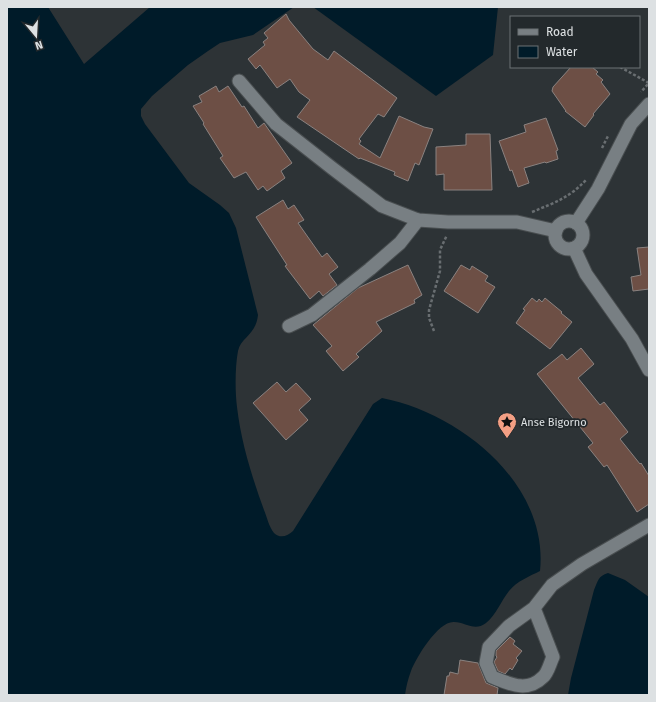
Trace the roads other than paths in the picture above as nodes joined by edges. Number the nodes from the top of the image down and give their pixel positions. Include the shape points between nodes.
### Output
1 (239, 81) dead end
2 (649, 104) edge
3 (418, 220) junction
4 (576, 223) junction
5 (556, 231) junction
6 (574, 248) junction
7 (289, 326) dead end
8 (649, 370) edge
9 (649, 525) edge
10 (534, 608) junction

1 - 3 street via 276,124 332,168 382,206
2 - 4 street via 631,124 598,189
3 - 5 street via 517,222
3 - 7 street via 400,244 370,269 312,315
4 - 5 street via 564,222
4 - 6 street via 582,229 583,238
5 - 6 street via 556,240 562,246
6 - 8 street via 586,274 632,339
9 - 10 street via 582,564 552,585
10 - 10 street via 553,657 544,677 529,686 513,686 492,677 486,663 489,646 509,626

